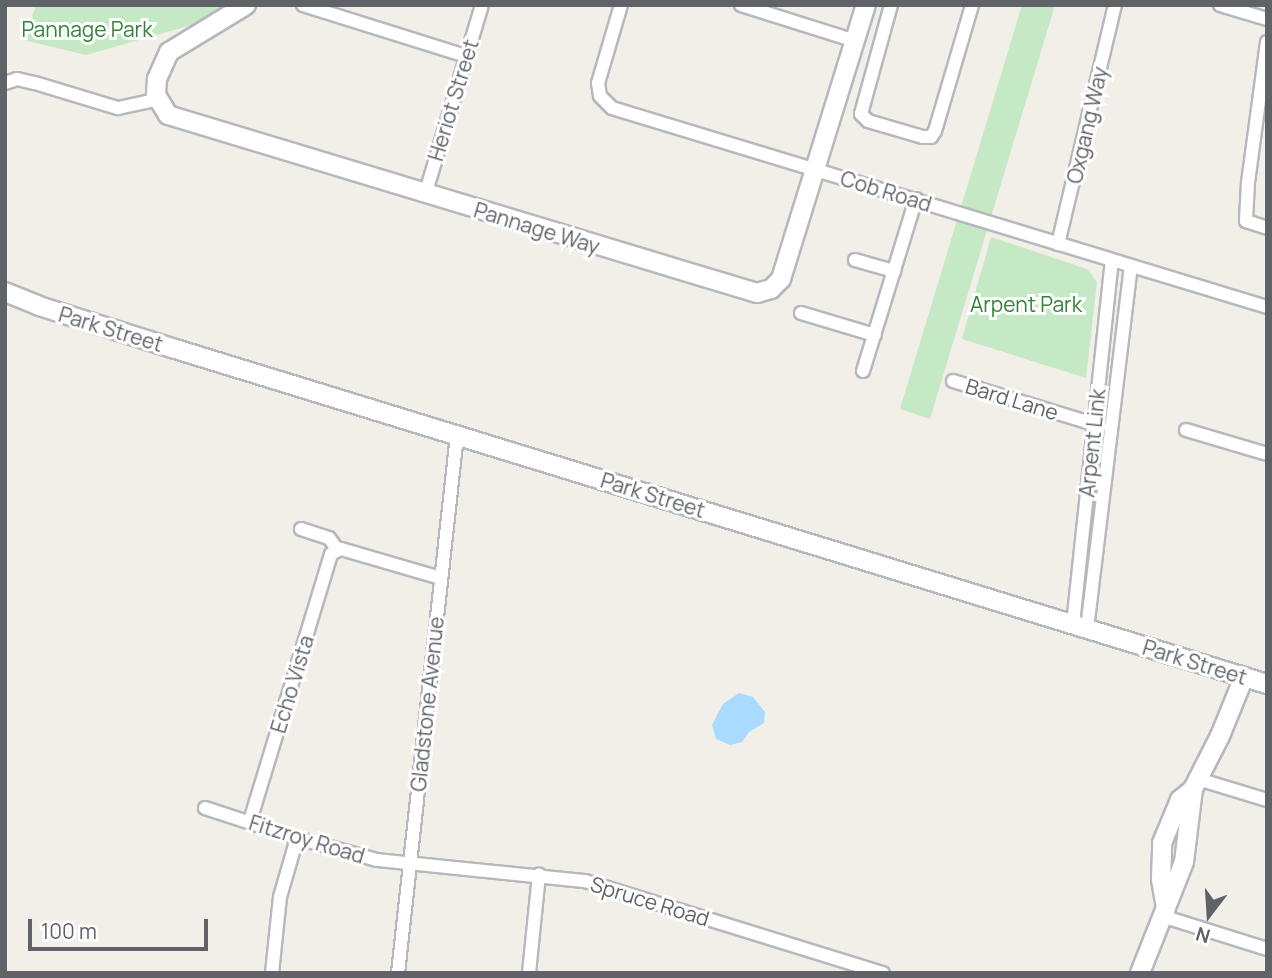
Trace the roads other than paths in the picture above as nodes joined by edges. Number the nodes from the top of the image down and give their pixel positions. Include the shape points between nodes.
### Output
1 (246, 5) edge
2 (303, 5) edge
3 (482, 5) edge
4 (621, 5) edge
5 (741, 5) edge
6 (866, 5) edge
7 (891, 5) edge
8 (972, 5) edge
9 (1115, 5) edge
10 (1220, 5) edge
11 (1267, 19) edge
12 (855, 41) junction
13 (1267, 42) edge
14 (466, 56) junction
15 (5, 83) edge
16 (157, 100) junction
17 (816, 169) junction
18 (425, 195) junction
19 (916, 199) junction
20 (1267, 228) edge
21 (1058, 244) junction
22 (855, 260) dead end
23 (1112, 262) junction
24 (1131, 268) junction
25 (894, 271) junction
26 (5, 292) edge
27 (5, 301) edge
28 (39, 306) junction
29 (1267, 307) edge
30 (801, 313) dead end
31 (875, 335) junction
32 (863, 371) dead end
33 (953, 381) dead end
34 (1094, 424) junction
35 (1111, 429) junction
36 (1186, 430) dead end
37 (457, 435) junction
38 (1267, 454) edge
39 (301, 529) dead end
40 (337, 549) junction
41 (441, 578) junction
42 (1080, 626) junction
43 (1244, 677) junction
44 (1267, 684) edge
45 (1195, 784) junction
46 (1267, 800) edge
47 (205, 808) dead end
48 (250, 821) junction
49 (297, 838) junction
50 (410, 864) junction
51 (539, 875) junction
52 (1165, 914) junction
53 (1267, 949) edge
54 (272, 973) edge
55 (398, 973) edge
56 (529, 973) edge
57 (883, 973) edge
58 (1140, 973) edge

1 - 16 street via 169,51 157,79
2 - 14 street
3 - 14 street, Heriot Street
4 - 17 street, Cob Road via 598,83 600,96 608,105
5 - 12 street
6 - 12 street, Pannage Way
7 - 8 street via 860,114 868,121 923,137 931,137 935,131
9 - 21 street, Oxgang Way
10 - 11 street
12 - 17 street, Pannage Way
13 - 20 street via 1246,221
14 - 18 street, Heriot Street
15 - 16 street via 16,79 35,83 118,108
16 - 18 street, Pannage Way via 177,120
17 - 18 street, Pannage Way via 781,279 757,293
17 - 19 street, Cob Road
19 - 21 street, Cob Road
19 - 25 street
21 - 23 street, Cob Road
22 - 25 street
23 - 24 street, Cob Road
23 - 34 street, Arpent Link
24 - 29 street, Cob Road
24 - 35 street, Arpent Link
25 - 31 street
26 - 28 street, Park Street
27 - 28 street, Park Street
28 - 37 street, Park Street
30 - 31 street
31 - 32 street
33 - 34 street, Bard Lane
34 - 35 street, Bard Lane
34 - 42 street, Arpent Link
35 - 42 street, Arpent Link
36 - 38 street
37 - 41 street, Gladstone Avenue
37 - 42 street, Park Street
39 - 40 street via 329,538
40 - 41 street
40 - 48 street, Echo Vista via 331,554
41 - 50 street, Gladstone Avenue
42 - 43 street, Park Street
43 - 44 street, Park Street
43 - 45 street
45 - 46 street
45 - 52 street via 1184,862
45 - 52 street via 1180,800 1162,843
47 - 48 street, Fitzroy Road
48 - 49 street, Fitzroy Road
49 - 50 street, Fitzroy Road via 377,860
49 - 54 street via 279,897
50 - 51 street, Spruce Road
50 - 55 street, Gladstone Avenue
51 - 56 street
51 - 57 street, Spruce Road via 585,881
52 - 53 street
52 - 58 street

